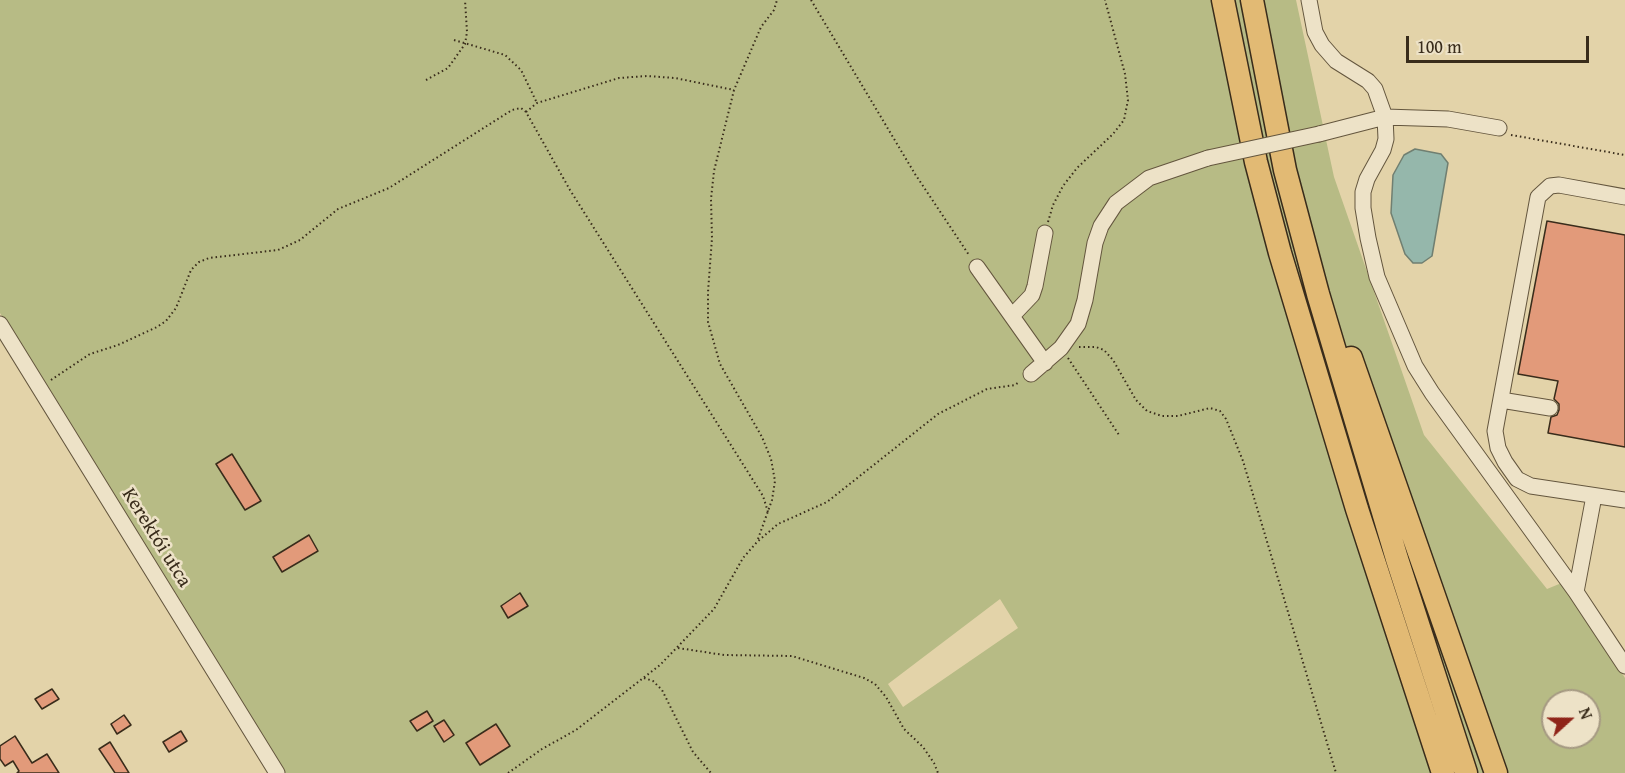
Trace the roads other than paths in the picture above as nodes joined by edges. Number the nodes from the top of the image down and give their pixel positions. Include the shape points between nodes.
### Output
1 (1223, 0) edge
2 (1252, 0) edge
3 (1309, 0) edge
4 (1385, 117) junction
5 (1499, 128) road end
6 (1285, 170) junction
7 (1625, 196) edge
8 (1045, 233) road end
9 (977, 267) road end
10 (1012, 316) junction
11 (0, 324) edge
12 (1045, 363) junction
13 (1031, 374) road end
14 (1501, 400) junction
15 (1550, 408) dead end
16 (1594, 496) junction
17 (1625, 500) edge
18 (1576, 592) junction
19 (1625, 666) edge
20 (277, 773) edge
21 (1443, 773) edge
22 (1466, 773) edge
23 (1496, 773) edge

1 - 21 highway via 1256,162 1280,253 1356,509
2 - 6 highway
3 - 4 street via 1322,45 1336,62 1368,81
4 - 5 street via 1448,119
4 - 12 street, bridge via 1208,158 1149,178 1116,203 1101,226 1082,312 1071,336
4 - 18 street via 1383,150 1363,192 1377,277 1415,366 1432,393
6 - 22 highway via 1347,396
6 - 23 highway via 1310,228 1354,367
7 - 14 street via 1559,185 1550,186 1538,197
8 - 10 street via 1032,295
9 - 10 street
10 - 12 street
11 - 20 street, Kerektói utca
12 - 13 street
14 - 15 street
14 - 16 street via 1496,431 1498,448 1517,479 1531,486
16 - 17 street
16 - 18 street
18 - 19 street

